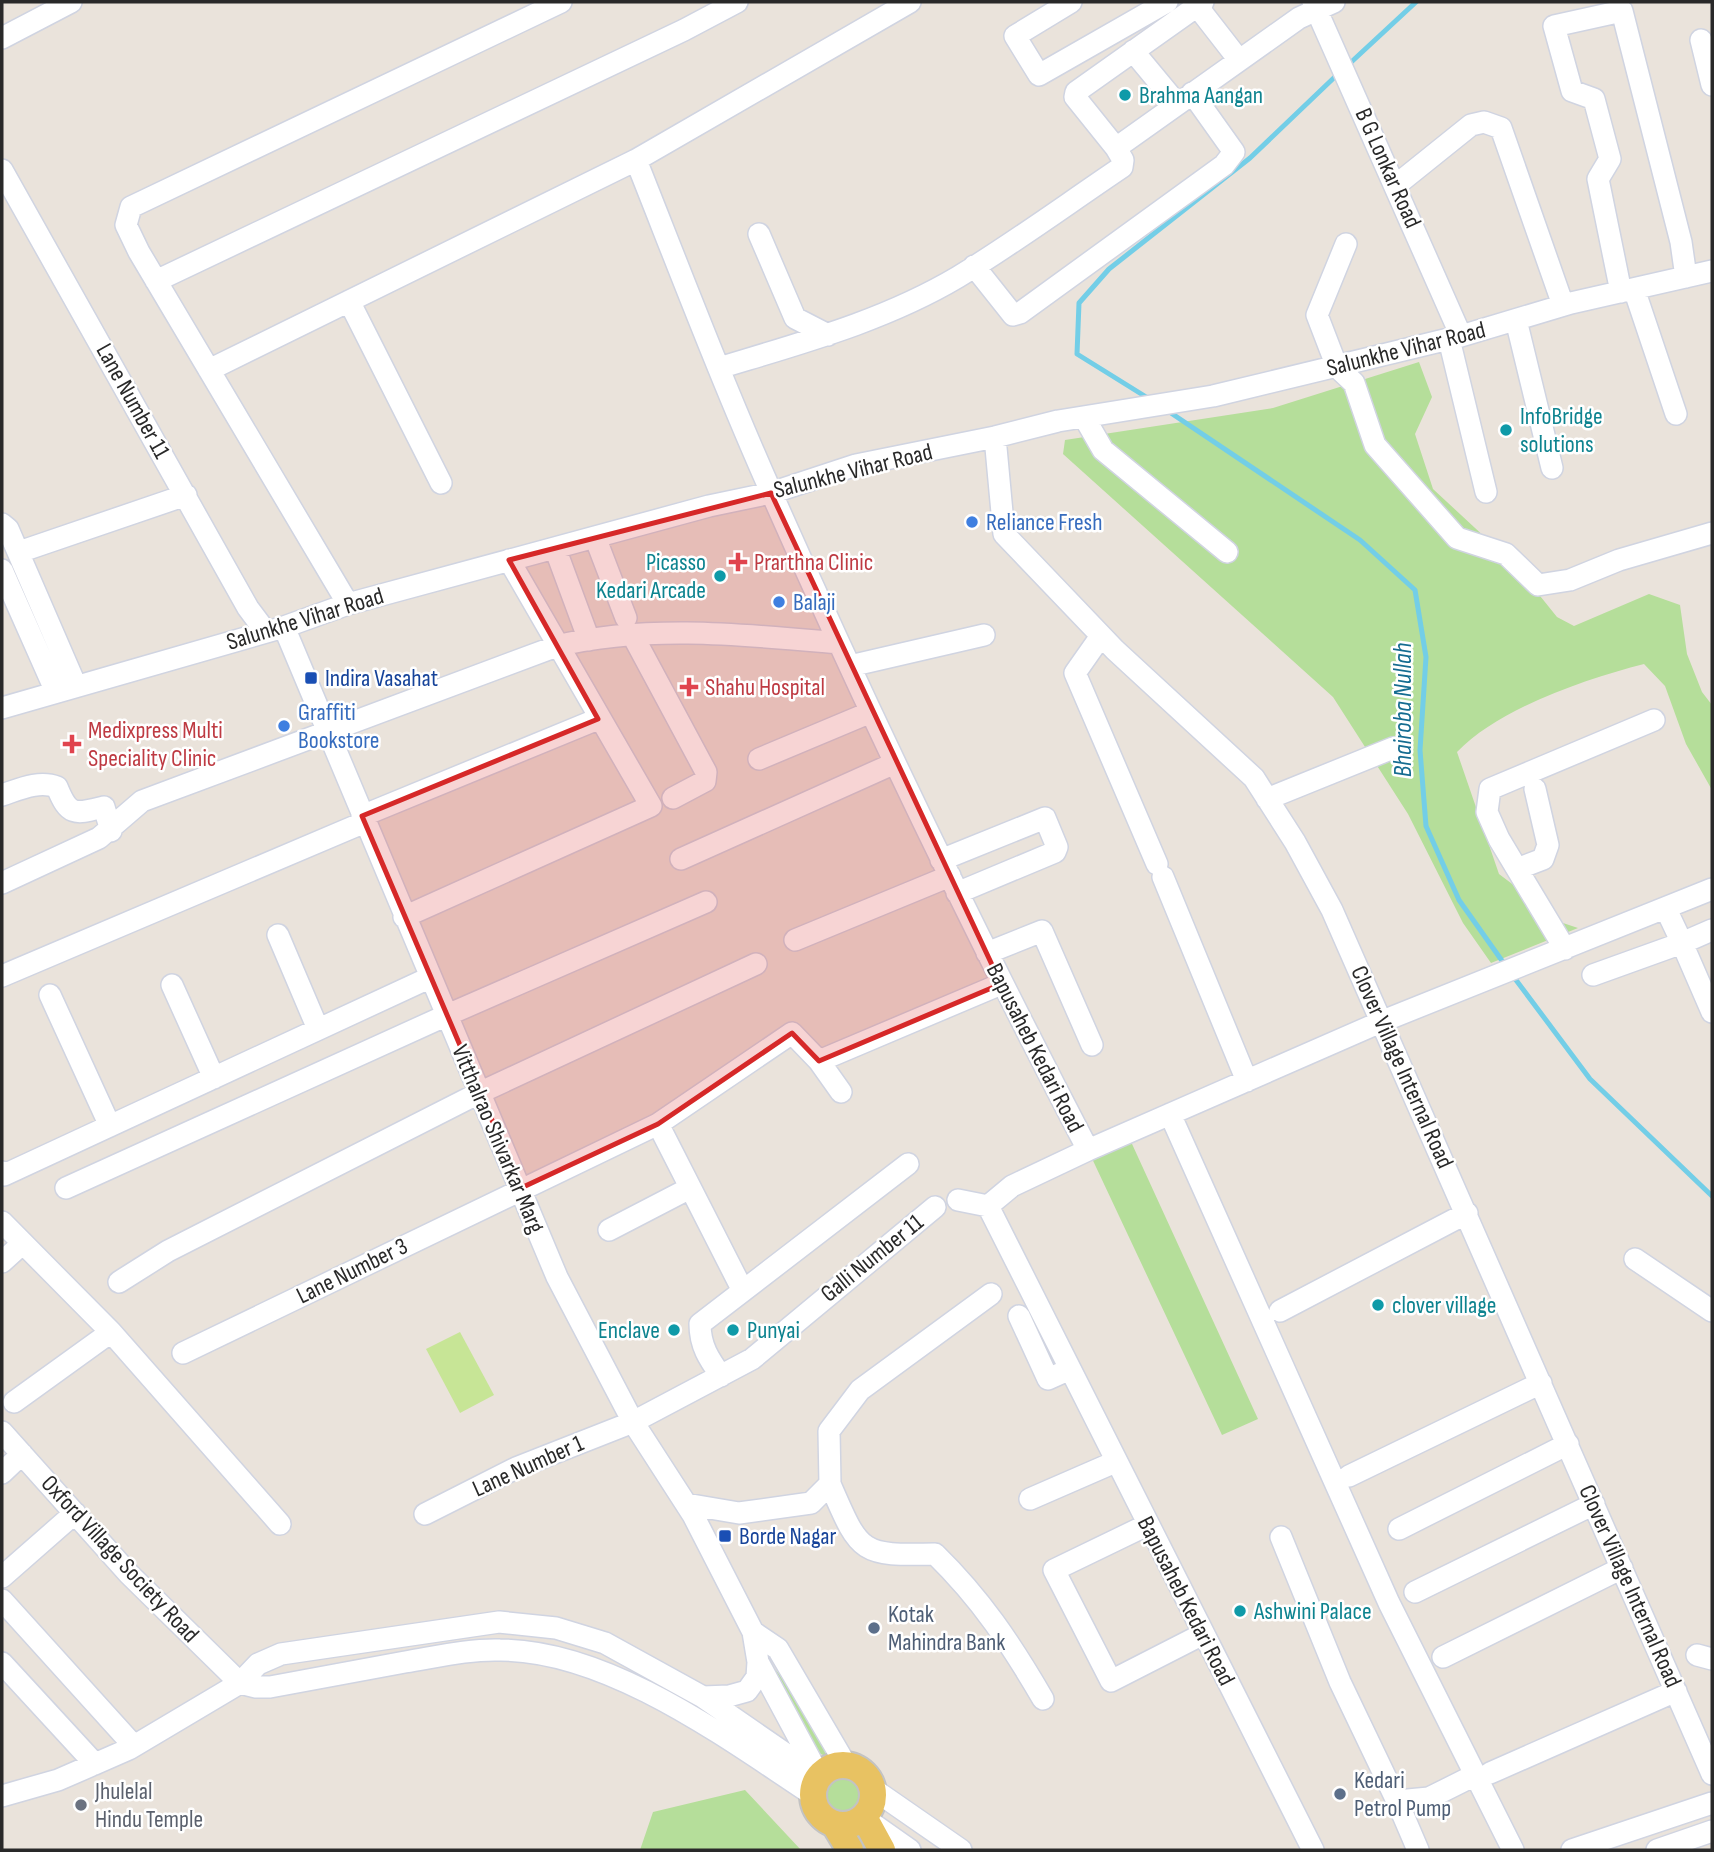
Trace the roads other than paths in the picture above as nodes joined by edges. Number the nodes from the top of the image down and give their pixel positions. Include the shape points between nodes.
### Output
1 (71, 2) edge
2 (561, 2) edge
3 (737, 2) edge
4 (910, 2) edge
5 (1071, 2) edge
6 (1167, 2) edge
7 (1200, 4) edge
8 (1310, 7) edge
9 (2, 38) edge
10 (1701, 40) dead end
11 (1133, 51) junction
12 (1239, 60) junction
13 (1712, 85) edge
14 (1185, 99) junction
15 (1116, 148) junction
16 (636, 160) junction
17 (2, 173) edge
18 (1395, 186) junction
19 (759, 234) dead end
20 (1346, 244) dead end
21 (974, 266) junction
22 (1712, 271) edge
23 (1686, 277) junction
24 (156, 281) junction
25 (1627, 290) junction
26 (349, 301) junction
27 (1563, 306) junction
28 (1516, 320) junction
29 (828, 335) junction
30 (1455, 337) junction
31 (1337, 367) junction
32 (719, 368) junction
33 (209, 370) junction
34 (1676, 414) dead end
35 (1084, 417) junction
36 (995, 437) junction
37 (1552, 468) dead end
38 (441, 483) dead end
39 (1486, 492) dead end
40 (771, 493) junction
41 (186, 495) junction
42 (2, 524) edge
43 (1712, 533) edge
44 (595, 537) junction
45 (555, 548) junction
46 (19, 552) junction
47 (1227, 552) dead end
48 (509, 560) junction
49 (2, 570) edge
50 (348, 604) junction
51 (629, 627) junction
52 (275, 629) junction
53 (984, 635) dead end
54 (1101, 636) junction
55 (589, 639) junction
56 (839, 643) junction
57 (557, 646) junction
58 (850, 666) junction
59 (66, 689) junction
60 (2, 708) edge
61 (871, 712) junction
62 (598, 719) junction
63 (1654, 720) dead end
64 (327, 732) junction
65 (1393, 748) dead end
66 (759, 759) dead end
67 (895, 763) junction
68 (1535, 789) dead end
69 (2, 795) edge
70 (673, 798) dead end
71 (1267, 799) junction
72 (363, 819) junction
73 (111, 831) junction
74 (681, 859) dead end
75 (1517, 869) junction
76 (949, 876) junction
77 (2, 883) edge
78 (1712, 890) edge
79 (706, 902) dead end
80 (1666, 909) junction
81 (404, 917) junction
82 (1712, 930) edge
83 (278, 935) dead end
84 (794, 940) dead end
85 (1682, 943) junction
86 (1565, 949) junction
87 (987, 953) junction
88 (756, 964) dead end
89 (1593, 975) dead end
90 (2, 976) edge
91 (429, 978) junction
92 (1001, 984) junction
93 (172, 985) dead end
94 (50, 995) dead end
95 (1712, 1012) edge
96 (445, 1016) junction
97 (1383, 1021) junction
98 (318, 1029) junction
99 (1092, 1045) dead end
100 (819, 1061) junction
101 (214, 1078) junction
102 (1247, 1081) junction
103 (841, 1092) dead end
104 (479, 1093) junction
105 (1170, 1114) junction
106 (658, 1125) junction
107 (110, 1126) junction
108 (1088, 1150) junction
109 (908, 1164) dead end
110 (2, 1172) edge
111 (66, 1188) dead end
112 (521, 1188) junction
113 (690, 1188) junction
114 (958, 1200) dead end
115 (988, 1206) junction
116 (935, 1207) dead end
117 (1467, 1213) junction
118 (2, 1222) edge
119 (609, 1230) dead end
120 (23, 1243) junction
121 (1635, 1259) dead end
122 (2, 1262) edge
123 (120, 1282) dead end
124 (742, 1289) junction
125 (990, 1294) dead end
126 (1280, 1311) dead end
127 (1712, 1311) edge
128 (1019, 1317) dead end
129 (111, 1332) junction
130 (183, 1353) dead end
131 (1068, 1370) junction
132 (721, 1376) junction
133 (1541, 1383) junction
134 (14, 1402) dead end
135 (633, 1422) junction
136 (2, 1432) edge
137 (1567, 1444) junction
138 (22, 1454) junction
139 (1115, 1462) junction
140 (2, 1473) edge
141 (1349, 1476) dead end
142 (830, 1484) junction
143 (1030, 1499) dead end
144 (686, 1504) junction
145 (1594, 1504) junction
146 (75, 1513) junction
147 (425, 1514) dead end
148 (280, 1524) dead end
149 (1147, 1525) junction
150 (1399, 1529) dead end
151 (1281, 1537) dead end
152 (1622, 1568) junction
153 (2, 1577) edge
154 (1415, 1592) dead end
155 (2, 1600) edge
156 (753, 1632) junction
157 (1203, 1634) junction
158 (1443, 1657) dead end
159 (758, 1661) junction
160 (2, 1663) edge
161 (240, 1683) junction
162 (1676, 1691) junction
163 (702, 1697) junction
164 (1044, 1699) dead end
165 (134, 1746) junction
166 (95, 1764) junction
167 (846, 1765) junction
168 (1483, 1774) junction
169 (1712, 1774) edge
170 (816, 1786) junction
171 (873, 1789) junction
172 (2, 1796) edge
173 (1397, 1801) junction
174 (1712, 1803) edge
175 (864, 1817) junction
176 (835, 1825) junction
177 (1712, 1831) edge
178 (850, 1850) edge
179 (882, 1850) edge
180 (910, 1850) edge
181 (961, 1850) edge
182 (1312, 1850) edge
183 (1419, 1850) edge
184 (1513, 1850) edge
185 (1572, 1850) edge
186 (1657, 1850) edge

1 - 9 street
2 - 24 street via 131,207 126,225
3 - 24 street
4 - 16 street
5 - 6 street via 1015,36 1040,75
7 - 11 street
7 - 12 street
8 - 12 street
8 - 18 street, B G Lonkar Road
10 - 13 street
11 - 14 street
11 - 15 street via 1075,94
12 - 14 street
14 - 15 street
14 - 21 street via 1234,152 1224,165 1020,313 1013,315
15 - 21 street via 1122,167
16 - 26 street
16 - 32 street, Bapusaheb Kedari Road
17 - 41 street, Lane Number 11
18 - 27 street via 1471,125 1484,122 1501,128
18 - 30 street, B G Lonkar Road
19 - 29 street via 795,318
20 - 31 street via 1317,315
21 - 29 street via 879,315
22 - 23 street, Salunkhe Vihar Road
23 - 25 street, Salunkhe Vihar Road
23 - 25 street via 1622,11 1554,26 1572,91 1594,99 1610,159 1598,179
24 - 33 street
25 - 27 street, Salunkhe Vihar Road
25 - 34 street
26 - 33 street
26 - 38 street
27 - 28 street, Salunkhe Vihar Road
28 - 30 street, Salunkhe Vihar Road
28 - 37 street
29 - 32 street
30 - 31 street, Salunkhe Vihar Road
30 - 39 street, B G Lonkar Road
31 - 35 street, Salunkhe Vihar Road via 1213,396
31 - 43 street via 1354,383 1375,445 1457,538 1506,554 1538,585 1570,580 1619,560
32 - 40 street, Bapusaheb Kedari Road
33 - 50 street
35 - 36 street, Salunkhe Vihar Road
35 - 47 street via 1103,450
36 - 40 street, Salunkhe Vihar Road via 856,465
36 - 54 street, Clover Village Internal Road via 1004,534
40 - 44 street, Salunkhe Vihar Road
40 - 56 street, Bapusaheb Kedari Road
41 - 46 street
41 - 52 street, Lane Number 11 via 248,608
42 - 46 street
44 - 45 street, Salunkhe Vihar Road
44 - 51 street
45 - 48 street, Salunkhe Vihar Road
45 - 55 street
46 - 59 street
48 - 50 street, Salunkhe Vihar Road
48 - 57 street
49 - 59 street
50 - 52 street, Salunkhe Vihar Road
51 - 55 street
51 - 56 street
51 - 70 street via 706,772 705,781
52 - 59 street, Salunkhe Vihar Road
52 - 64 street, Vitthalrao Shivarkar Marg
53 - 58 street
54 - 71 street, Clover Village Internal Road via 1235,759
54 - 102 street via 1075,673
55 - 57 street
56 - 58 street, Bapusaheb Kedari Road
57 - 62 street
57 - 64 street
58 - 61 street, Bapusaheb Kedari Road
59 - 60 street, Salunkhe Vihar Road
61 - 66 street
61 - 67 street, Bapusaheb Kedari Road
62 - 72 street
62 - 81 street via 651,806
63 - 75 street via 1490,789 1487,812
64 - 72 street, Vitthalrao Shivarkar Marg
64 - 73 street via 142,801
65 - 71 street
67 - 74 street
67 - 76 street, Bapusaheb Kedari Road
68 - 75 street via 1548,845 1543,859
69 - 73 street via 50,785 57,788 72,812 104,807
71 - 97 street, Clover Village Internal Road via 1332,910
72 - 81 street, Vitthalrao Shivarkar Marg
72 - 90 street
73 - 77 street
75 - 86 street
76 - 84 street
76 - 87 street, Bapusaheb Kedari Road
78 - 80 street
79 - 96 street
80 - 85 street
80 - 86 street
81 - 91 street, Vitthalrao Shivarkar Marg
82 - 85 street
83 - 98 street
85 - 89 street
85 - 95 street
86 - 97 street
87 - 92 street, Bapusaheb Kedari Road
87 - 99 street via 1042,931
88 - 104 street
91 - 96 street, Vitthalrao Shivarkar Marg
91 - 98 street
92 - 100 street
92 - 108 street, Bapusaheb Kedari Road
93 - 101 street
94 - 107 street
96 - 104 street, Vitthalrao Shivarkar Marg
96 - 111 street
97 - 102 street
97 - 117 street, Clover Village Internal Road
98 - 101 street
100 - 103 street
100 - 106 street, Lane Number 3 via 792,1033
101 - 107 street
102 - 105 street
104 - 112 street, Vitthalrao Shivarkar Marg
104 - 123 street via 168,1251
105 - 108 street
105 - 168 street via 1384,1591
106 - 112 street, Lane Number 3
106 - 113 street
107 - 110 street via 5,1175
108 - 115 street, Bapusaheb Kedari Road via 1012,1186
109 - 124 street
112 - 130 street, Lane Number 3
112 - 135 street, Vitthalrao Shivarkar Marg via 556,1277
113 - 119 street
113 - 124 street
114 - 115 street
115 - 131 street, Bapusaheb Kedari Road
116 - 132 street, Galli Number 11 via 752,1359
117 - 126 street
117 - 133 street, Clover Village Internal Road
118 - 120 street
120 - 122 street
120 - 129 street
121 - 127 street
124 - 132 street via 700,1324 700,1338
125 - 142 street via 860,1391 830,1431
128 - 131 street via 1048,1379
129 - 134 street
129 - 148 street
131 - 139 street, Bapusaheb Kedari Road
132 - 135 street, Galli Number 11
133 - 137 street, Clover Village Internal Road
133 - 141 street
135 - 144 street, Vitthalrao Shivarkar Marg
135 - 147 street, Lane Number 1 via 516,1468
136 - 138 street, Oxford Village Society Road
137 - 145 street, Clover Village Internal Road
137 - 150 street
138 - 140 street
138 - 146 street, Oxford Village Society Road
139 - 143 street
139 - 149 street, Bapusaheb Kedari Road
142 - 144 street via 811,1503 739,1513
142 - 164 street via 853,1536 882,1555 935,1554 964,1582 1009,1641
144 - 156 street, Vitthalrao Shivarkar Marg
145 - 152 street, Clover Village Internal Road
145 - 154 street
146 - 153 street
146 - 161 street, Oxford Village Society Road
149 - 157 street, Bapusaheb Kedari Road
149 - 157 street via 1054,1570 1060,1582 1111,1681
151 - 173 street via 1340,1682
152 - 158 street
152 - 162 street, Clover Village Internal Road
155 - 165 street
156 - 159 street
156 - 167 street via 778,1649
157 - 182 street, Bapusaheb Kedari Road
159 - 163 street via 757,1677 747,1690
159 - 170 street
160 - 166 street
161 - 163 street via 258,1664 281,1654 499,1622 556,1628 605,1643
161 - 165 street
161 - 170 street via 256,1688 486,1651 551,1654 595,1669 688,1714
162 - 168 street
162 - 169 street, Clover Village Internal Road
163 - 170 street
165 - 166 street
166 - 172 street
167 - 170 main road via 828,1769
167 - 171 main road via 864,1772
168 - 173 street via 1429,1798
168 - 184 street
170 - 176 main road via 818,1812
171 - 175 main road via 874,1799
171 - 181 street
173 - 183 street
174 - 185 street
175 - 176 main road via 845,1826
175 - 179 main road
175 - 180 street
176 - 178 main road
177 - 186 street

